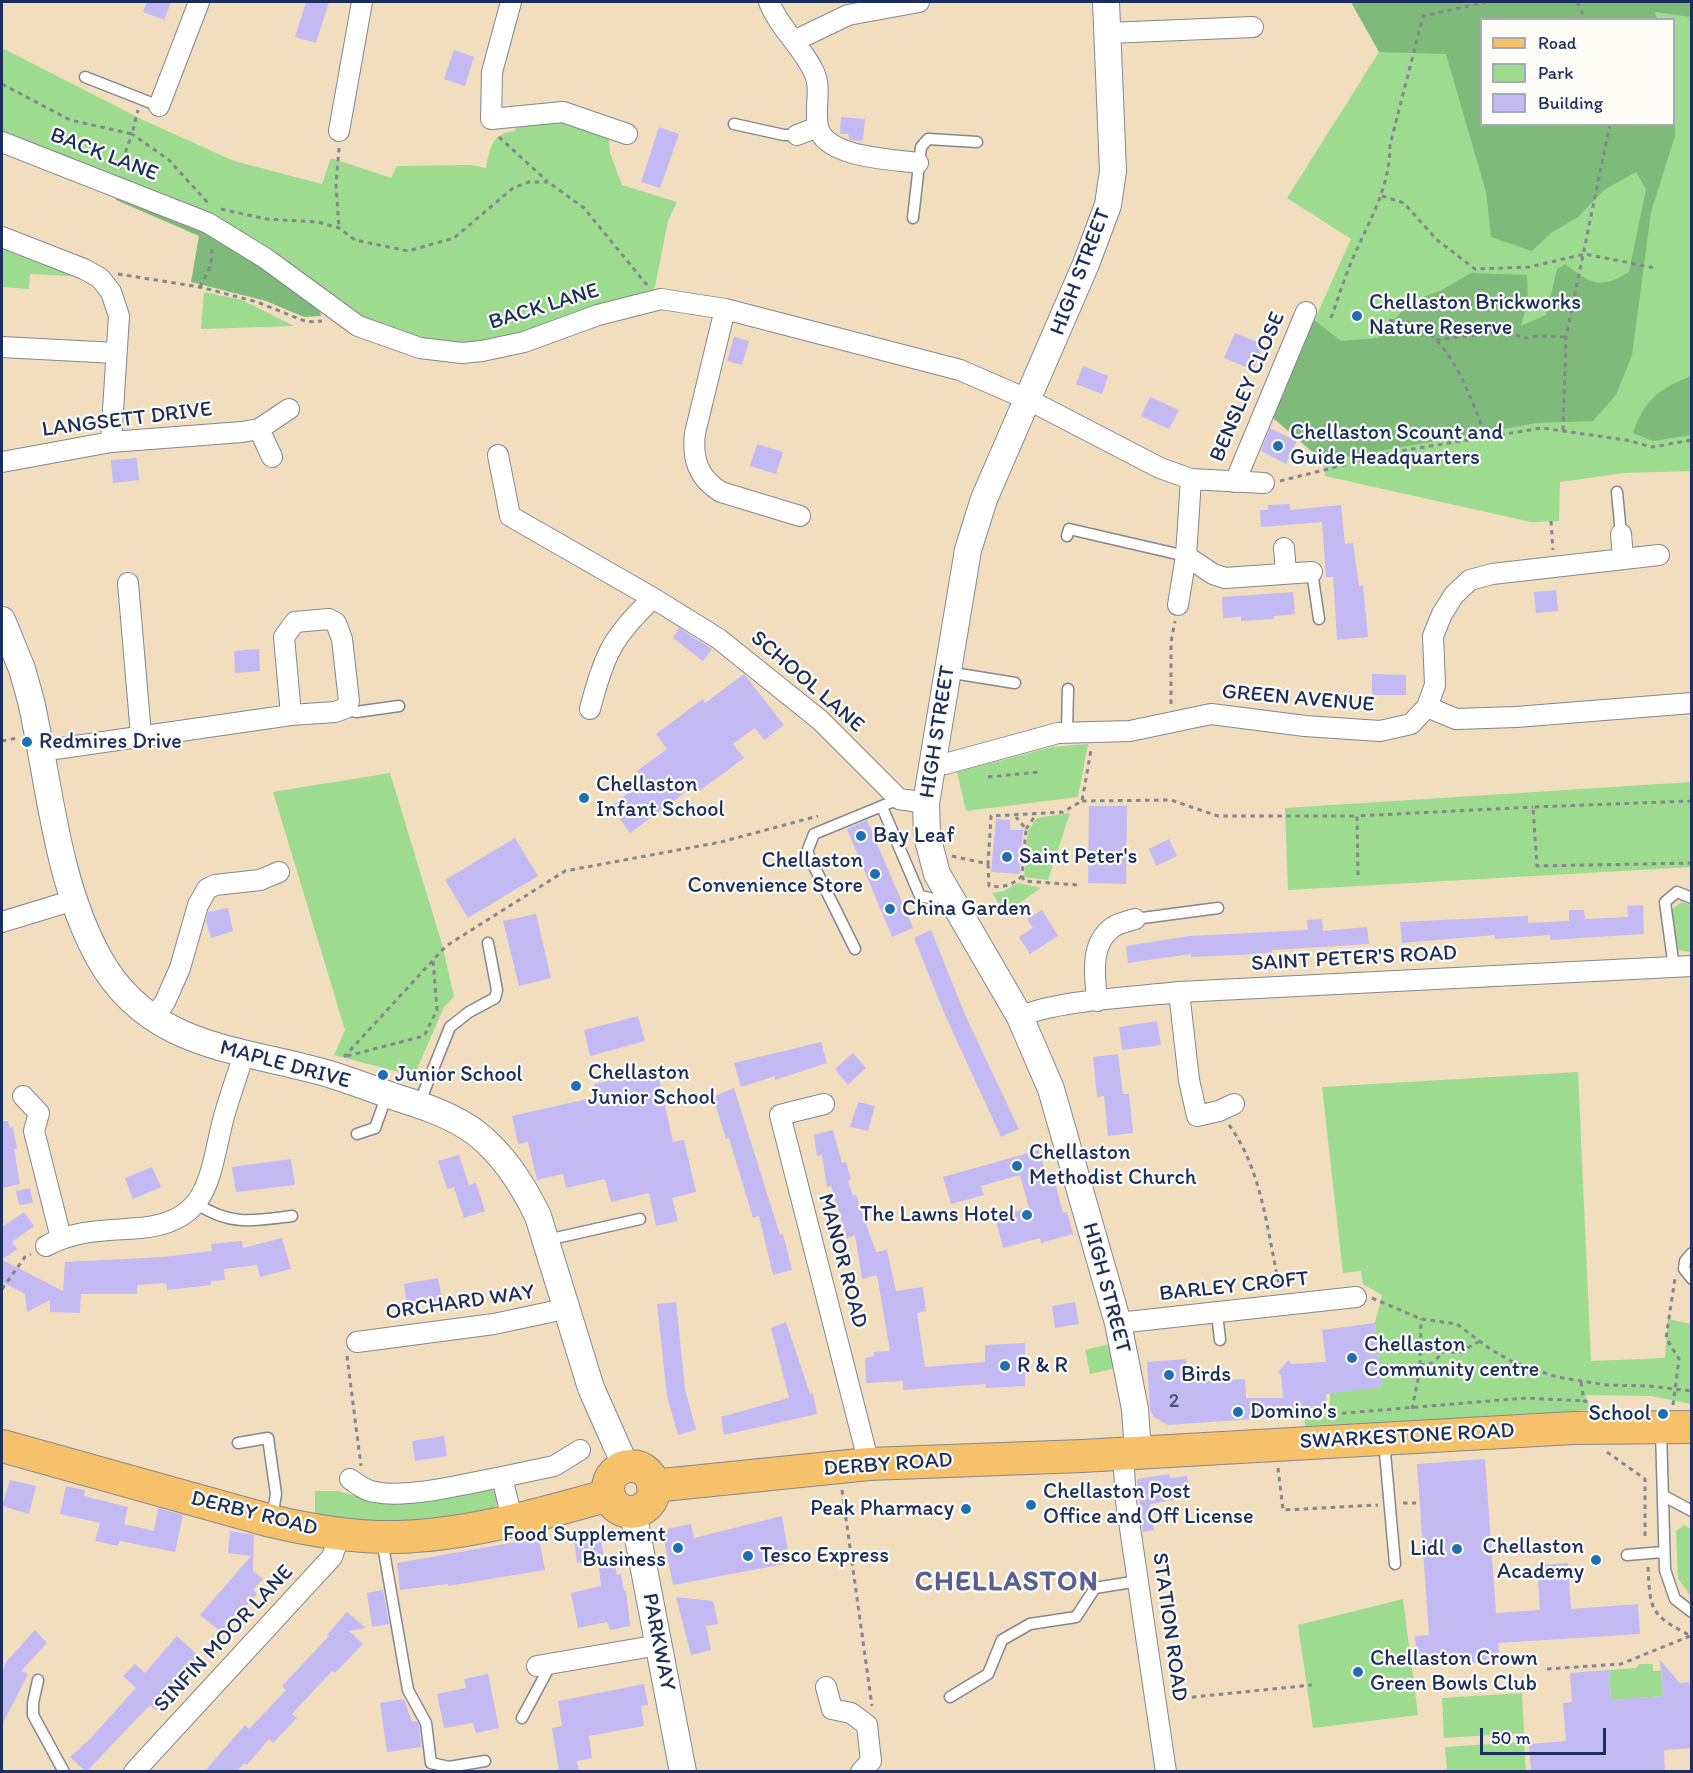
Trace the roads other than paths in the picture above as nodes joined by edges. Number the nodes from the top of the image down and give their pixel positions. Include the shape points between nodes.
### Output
1 (199, 2) edge
2 (362, 2) edge
3 (511, 2) edge
4 (770, 2) edge
5 (919, 2) edge
6 (1106, 2) edge
7 (1253, 27) dead end
8 (1108, 33) junction
9 (796, 40) junction
10 (85, 77) dead end
11 (159, 106) joint
12 (734, 124) dead end
13 (818, 127) junction
14 (339, 131) road end
15 (627, 134) dead end
16 (797, 135) joint
17 (2, 142) edge
18 (978, 142) dead end
19 (918, 163) junction
20 (914, 218) dead end
21 (2, 237) edge
22 (725, 309) junction
23 (1306, 312) dead end
24 (2, 347) edge
25 (116, 353) junction
26 (1029, 400) junction
27 (290, 409) dead end
28 (259, 429) junction
29 (111, 442) junction
30 (498, 455) dead end
31 (272, 457) dead end
32 (2, 462) edge
33 (1191, 479) junction
34 (1235, 482) junction
35 (1264, 483) road end
36 (1617, 492) dead end
37 (800, 516) dead end
38 (1621, 534) joint
39 (1067, 536) dead end
40 (1284, 548) dead end
41 (1659, 555) dead end
42 (1186, 556) junction
43 (1623, 558) junction
44 (1312, 572) joint
45 (1286, 573) junction
46 (128, 583) dead end
47 (653, 598) junction
48 (1178, 604) road end
49 (1318, 619) dead end
50 (2, 620) edge
51 (948, 672) junction
52 (1014, 683) dead end
53 (1068, 689) dead end
54 (1692, 703) edge
55 (399, 706) dead end
56 (1427, 707) junction
57 (346, 708) junction
58 (590, 709) dead end
59 (291, 715) junction
60 (1067, 733) junction
61 (141, 735) junction
62 (41, 751) junction
63 (932, 763) junction
64 (891, 803) junction
65 (926, 803) junction
66 (279, 872) dead end
67 (946, 891) junction
68 (1692, 898) edge
69 (74, 900) junction
70 (1218, 908) dead end
71 (1135, 919) joint
72 (2, 922) edge
73 (488, 943) dead end
74 (855, 949) dead end
75 (1683, 967) edge
76 (1179, 992) junction
77 (1097, 1001) junction
78 (154, 1017) junction
79 (1020, 1017) junction
80 (244, 1054) junction
81 (387, 1095) junction
82 (23, 1096) dead end
83 (825, 1104) dead end
84 (419, 1105) junction
85 (1226, 1107) road end
86 (357, 1134) dead end
87 (197, 1204) junction
88 (292, 1216) dead end
89 (640, 1219) dead end
90 (547, 1240) junction
91 (1692, 1253) edge
92 (1692, 1279) edge
93 (1356, 1297) road end
94 (568, 1308) junction
95 (1217, 1313) junction
96 (1118, 1323) junction
97 (1220, 1340) dead end
98 (357, 1342) road end
99 (1661, 1427) junction
100 (1692, 1427) edge
101 (1384, 1438) junction
102 (238, 1443) dead end
103 (2, 1446) edge
104 (580, 1450) dead end
105 (1131, 1452) junction
106 (869, 1464) junction
107 (626, 1467) junction
108 (502, 1477) junction
109 (358, 1484) road end
110 (653, 1486) junction
111 (1664, 1496) junction
112 (621, 1504) junction
113 (1692, 1511) edge
114 (512, 1519) junction
115 (272, 1521) junction
116 (340, 1534) junction
117 (382, 1537) junction
118 (1663, 1552) junction
119 (1627, 1555) dead end
120 (1395, 1564) dead end
121 (1138, 1581) junction
122 (1692, 1612) edge
123 (659, 1645) junction
124 (544, 1665) joint
125 (39, 1680) dead end
126 (826, 1687) dead end
127 (950, 1697) dead end
128 (522, 1718) dead end
129 (485, 1761) dead end
130 (64, 1772) edge
131 (134, 1772) edge
132 (683, 1772) edge
133 (861, 1772) edge
134 (1167, 1772) edge

1 - 11 street
2 - 14 street
3 - 15 street via 492,72 491,119 563,112
4 - 9 street via 777,18
5 - 9 street via 848,15
6 - 8 street, HIGH STREET
7 - 8 street
8 - 26 street, HIGH STREET via 1111,194
9 - 13 street via 818,83
10 - 11 lane
12 - 16 lane
13 - 16 street
13 - 19 street via 831,144 845,151
17 - 22 street, BACK LANE via 209,214 358,326 420,348 482,351 524,342 598,315 661,299
18 - 19 lane via 928,139 921,147
19 - 20 lane
21 - 25 street via 100,278 117,304
22 - 26 street, BACK LANE via 960,370
22 - 37 street via 695,433 697,468 721,492
23 - 34 street, BENSLEY CLOSE
24 - 25 street
25 - 29 street
26 - 33 street, BACK LANE via 1160,468
26 - 51 street, HIGH STREET via 984,499 968,550
27 - 28 street, LANGSETT DRIVE
28 - 29 street, LANGSETT DRIVE
28 - 31 street
29 - 32 street, LANGSETT DRIVE
30 - 47 street, SCHOOL LANE via 510,516
33 - 34 street, BACK LANE
33 - 42 street
34 - 35 street, BACK LANE
36 - 38 lane
38 - 43 street
39 - 42 lane via 1069,529
40 - 45 street
41 - 43 street
42 - 45 street via 1225,578
42 - 48 street
43 - 56 street via 1470,580 1454,595 1433,636 1435,685
44 - 45 street
44 - 49 lane
46 - 61 street via 121,607
47 - 58 street via 626,624 608,650
47 - 64 street, SCHOOL LANE via 719,639 783,688 820,720
50 - 62 street, MAPLE DRIVE via 22,669
51 - 52 lane
51 - 63 street, HIGH STREET
53 - 60 lane
54 - 56 street via 1476,718 1456,718
55 - 57 lane via 356,712
56 - 60 street, GREEN AVENUE via 1411,724 1380,731 1211,714 1130,731
57 - 59 street
57 - 59 street via 349,701 340,628 329,619 295,622 284,637
59 - 61 street
60 - 63 street, GREEN AVENUE via 945,764
61 - 62 street
62 - 69 street, MAPLE DRIVE
63 - 65 street, HIGH STREET
64 - 65 street
64 - 67 lane via 920,896 934,899
64 - 74 lane via 814,834 807,852
65 - 67 street, HIGH STREET via 930,851
66 - 78 street via 260,880 207,889 198,904 180,968
67 - 79 street, HIGH STREET
68 - 75 lane via 1677,892 1665,902
69 - 72 street
69 - 78 street, MAPLE DRIVE via 100,959 122,988
70 - 71 lane
71 - 77 street via 1113,927 1101,943 1094,960
73 - 84 lane via 495,998 450,1027
75 - 76 street, SAINT PETER'S ROAD
76 - 77 street, SAINT PETER'S ROAD
76 - 85 street via 1197,1116
77 - 79 street, SAINT PETER'S ROAD
78 - 80 street, MAPLE DRIVE via 201,1043
79 - 96 street, HIGH STREET via 1051,1089
80 - 81 street, MAPLE DRIVE via 337,1066
80 - 87 street via 208,1183
81 - 84 street, MAPLE DRIVE
81 - 86 lane via 375,1128
82 - 87 street via 39,1113 34,1131 54,1242 95,1229 162,1225
83 - 106 street, MANOR ROAD via 780,1115
84 - 90 street, MAPLE DRIVE via 465,1125 490,1145 526,1191
87 - 88 lane via 224,1219 250,1222
89 - 90 lane
90 - 94 street, MAPLE DRIVE
91 - 92 lane via 1684,1269
93 - 95 street, BARLEY CROFT
94 - 98 street, ORCHARD WAY via 494,1324
94 - 107 street, MAPLE DRIVE via 594,1396
95 - 96 street, BARLEY CROFT
95 - 97 lane
96 - 105 street, HIGH STREET via 1135,1408
99 - 100 main road, SWARKESTONE ROAD
99 - 101 main road, SWARKESTONE ROAD via 1588,1414
99 - 111 lane
101 - 105 main road, SWARKESTONE ROAD
101 - 120 lane
102 - 115 lane via 273,1437 276,1494
103 - 115 main road, DERBY ROAD
104 - 108 street via 554,1466
105 - 106 main road, DERBY ROAD
105 - 121 street, STATION ROAD via 1126,1501
106 - 110 main road, DERBY ROAD
107 - 110 main road via 643,1470
107 - 112 main road via 609,1483
108 - 109 street via 388,1493
108 - 114 street
110 - 112 main road via 648,1503
111 - 113 lane
111 - 118 lane
112 - 114 main road, DERBY ROAD
112 - 123 street, PARKWAY
114 - 117 main road, DERBY ROAD via 435,1534
115 - 116 main road, DERBY ROAD
116 - 117 main road, DERBY ROAD
116 - 131 street, SINFIN MOOR LANE via 332,1557
117 - 129 lane via 382,1555 408,1690 426,1723 430,1763 449,1767
118 - 119 lane
118 - 122 lane via 1675,1599
121 - 127 lane via 1095,1588 1076,1617 1030,1624 1002,1640 988,1674
121 - 134 street, STATION ROAD
123 - 124 street
123 - 132 street, PARKWAY
124 - 128 lane
125 - 130 lane via 33,1715
126 - 133 street via 832,1709 851,1713 867,1725 871,1761

